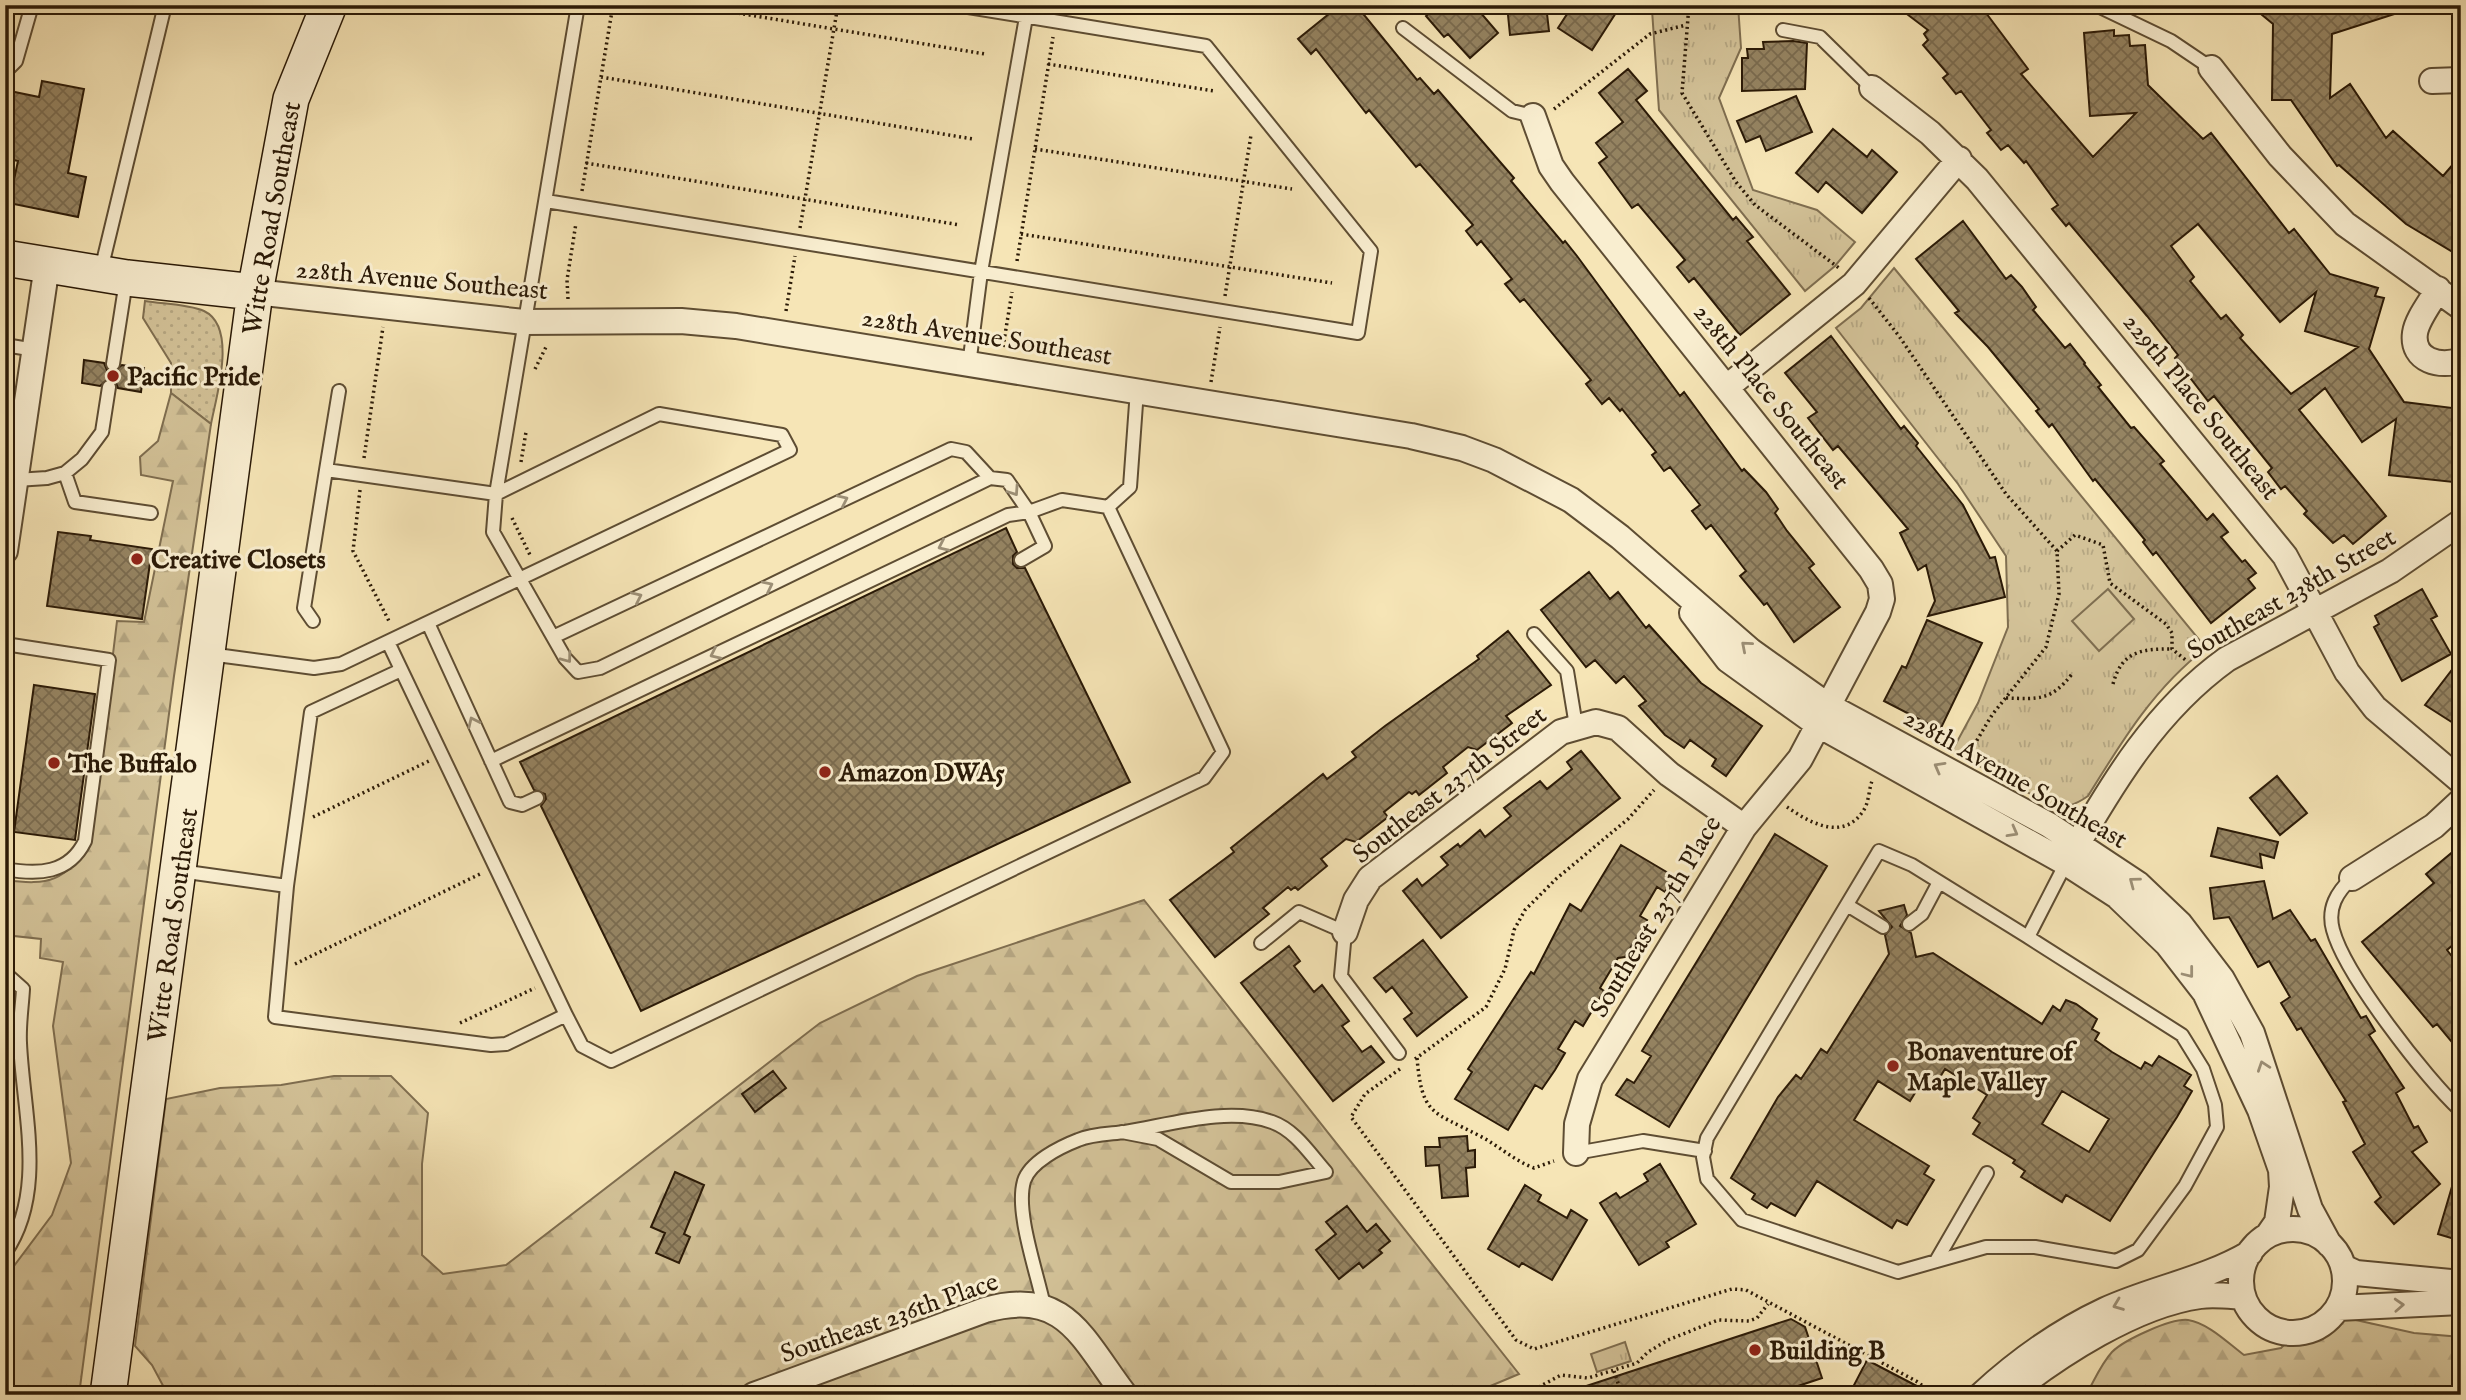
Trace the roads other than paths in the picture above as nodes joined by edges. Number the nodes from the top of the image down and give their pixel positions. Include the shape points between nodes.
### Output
1 (32, 5) edge
2 (165, 5) edge
3 (328, 5) edge
4 (578, 5) edge
5 (956, 5) edge
6 (2096, 5) edge
7 (1026, 17) junction
8 (1403, 28) dead end
9 (1783, 30) dead end
10 (2211, 68) joint
11 (5, 72) edge
12 (2461, 80) edge
13 (2432, 81) dead end
14 (1872, 88) joint
15 (1533, 116) joint
16 (1959, 159) junction
17 (545, 201) junction
18 (5, 258) edge
19 (47, 265) junction
20 (981, 272) junction
21 (113, 276) junction
22 (2438, 289) junction
23 (255, 292) junction
24 (2461, 307) edge
25 (524, 322) junction
26 (5, 345) edge
27 (35, 350) junction
28 (2461, 360) edge
29 (113, 364) dead end
30 (969, 365) junction
31 (109, 387) dead end
32 (1727, 387) junction
33 (1136, 390) junction
34 (339, 391) dead end
35 (326, 470) junction
36 (65, 473) junction
37 (990, 478) junction
38 (16, 480) junction
39 (496, 494) junction
40 (1108, 507) junction
41 (1029, 512) junction
42 (152, 513) dead end
43 (2461, 522) edge
44 (5, 551) edge
45 (1021, 560) dead end
46 (518, 579) junction
47 (2315, 612) junction
48 (313, 621) dead end
49 (428, 623) junction
50 (1534, 634) dead end
51 (553, 637) junction
52 (388, 642) junction
53 (5, 644) edge
54 (207, 654) junction
55 (401, 670) junction
56 (1822, 715) junction
57 (1576, 726) junction
58 (491, 761) junction
59 (2461, 780) edge
60 (537, 798) dead end
61 (2461, 802) edge
62 (1744, 827) junction
63 (2072, 853) junction
64 (5, 869) edge
65 (179, 871) junction
66 (2352, 878) joint
67 (1939, 882) junction
68 (286, 886) junction
69 (1847, 905) junction
70 (1909, 924) dead end
71 (1883, 927) dead end
72 (1345, 932) junction
73 (2028, 937) junction
74 (1261, 943) dead end
75 (5, 973) edge
76 (566, 1015) junction
77 (1399, 1053) road end
78 (2461, 1111) edge
79 (1122, 1132) junction
80 (1704, 1151) junction
81 (1576, 1153) joint
82 (1987, 1173) dead end
83 (2268, 1235) junction
84 (2329, 1244) junction
85 (5, 1253) edge
86 (2250, 1253) junction
87 (1936, 1261) junction
88 (2343, 1267) junction
89 (2461, 1283) edge
90 (2243, 1297) junction
91 (2461, 1302) edge
92 (1044, 1306) junction
93 (2338, 1308) junction
94 (763, 1393) edge
95 (108, 1395) edge
96 (1125, 1395) edge
97 (1980, 1395) edge
98 (2008, 1395) edge

1 - 11 lane via 16,61
2 - 21 lane
3 - 23 street, Witte Road Southeast via 291,99
4 - 17 lane
5 - 7 lane
6 - 10 lane via 2171,41
7 - 20 lane
7 - 20 lane via 1206,46 1371,251 1358,333
8 - 15 lane via 1512,111
9 - 14 lane via 1820,37
10 - 22 street via 2280,156 2345,224
12 - 13 street
14 - 16 street, 229th Place Southeast
15 - 32 street, 228th Place Southeast via 1562,183
16 - 32 street via 1854,284
16 - 47 street, 229th Place Southeast via 2269,535
17 - 20 lane
17 - 25 lane
18 - 19 street
19 - 21 street
19 - 27 street
20 - 30 lane
21 - 23 street
21 - 29 lane
22 - 24 street
22 - 28 street via 2415,330 2415,340 2425,359 2447,366
23 - 25 street, 228th Avenue Southeast
23 - 54 street, Witte Road Southeast
25 - 30 street, 228th Avenue Southeast via 681,321
25 - 39 lane
26 - 27 lane
27 - 38 street
30 - 33 street, 228th Avenue Southeast
31 - 36 lane via 102,432
32 - 56 street, 228th Place Southeast via 1880,584 1882,599 1874,621
33 - 40 lane via 1130,487
33 - 56 street, 228th Avenue Southeast via 1411,436 1494,460 1571,500 1620,537
34 - 35 lane
35 - 39 lane
35 - 48 lane via 304,608
36 - 38 lane
36 - 42 lane via 75,502
37 -> 41 lane via 1007,480
51 -> 37 lane via 951,449 965,452
51 -> 37 lane via 578,672 600,668
38 - 44 street
39 - 46 lane via 493,532
39 - 46 lane via 659,414 782,435 790,450
40 - 41 lane via 1062,500
40 - 76 lane via 1223,752 1204,778 611,1061 583,1046
41 - 45 lane via 1045,546
41 -> 58 lane via 1008,515
43 - 47 street, Southeast 238th Street via 2390,571
46 - 49 lane
46 - 51 lane
47 - 59 street, 229th Place Southeast via 2347,672 2375,708
47 - 63 street, Southeast 238th Street via 2227,659 2179,697 2147,733
49 - 52 lane
58 -> 49 lane
50 - 57 lane via 1567,671
52 - 54 lane via 330,668
52 - 55 lane
53 - 64 lane via 109,660 85,841 58,870
54 - 65 street, Witte Road Southeast
55 - 68 lane via 311,712
55 - 76 lane
56 - 62 street, Southeast 237th Place via 1800,759
63 -> 56 street, 228th Avenue Southeast via 1956,776
56 -> 63 street, 228th Avenue Southeast via 1879,758
57 - 62 street via 1596,722 1618,728 1668,774
57 - 72 street, Southeast 237th Street via 1561,732 1370,878
58 - 60 lane via 510,802 522,805
61 - 66 street via 2434,826
62 - 81 street, Southeast 237th Place via 1590,1079 1577,1124
63 - 73 lane
63 -> 83 street, 228th Avenue Southeast via 2167,944 2205,993 2240,1061 2281,1170 2280,1208
84 -> 63 street, 228th Avenue Southeast via 2310,1209 2252,1034 2222,979 2180,924 2138,884
65 - 68 lane
65 - 95 street, Witte Road Southeast
66 - 78 lane via 2339,890 2332,906 2332,929 2372,1002
67 - 69 lane via 1879,851
67 - 70 lane via 1922,914
67 - 73 lane
68 - 76 lane via 275,1017 506,1044
69 - 71 lane
69 - 80 lane via 1707,1138
72 - 74 lane via 1299,912
72 - 77 lane via 1341,976
73 - 87 lane via 2182,1035 2203,1069 2216,1105 2217,1127 2185,1185 2138,1250 2116,1261 2035,1247 1986,1248
75 - 85 lane via 23,989 20,1041 29,1190 19,1231
79 - 79 lane via 1209,1118 1241,1116 1272,1122 1291,1133 1326,1172 1279,1182 1231,1182 1158,1139
79 - 92 lane via 1080,1139 1036,1165 1025,1179 1021,1208
80 - 81 lane via 1643,1141
80 - 87 lane via 1707,1179 1742,1220 1898,1272
82 - 87 lane
83 - 84 street via 2303,1230
83 - 86 street
84 - 88 street
86 - 90 street via 2241,1276
86 -> 97 street via 2207,1275 2094,1315 2028,1354
88 - 89 street via 2356,1273
88 - 93 street via 2345,1281
90 - 93 street via 2256,1318 2287,1333 2312,1330
90 - 98 street via 2200,1296 2131,1320 2064,1353
93 -> 91 street
92 - 94 street, Southeast 236th Place via 1007,1304 985,1310
92 - 96 street via 1076,1330

